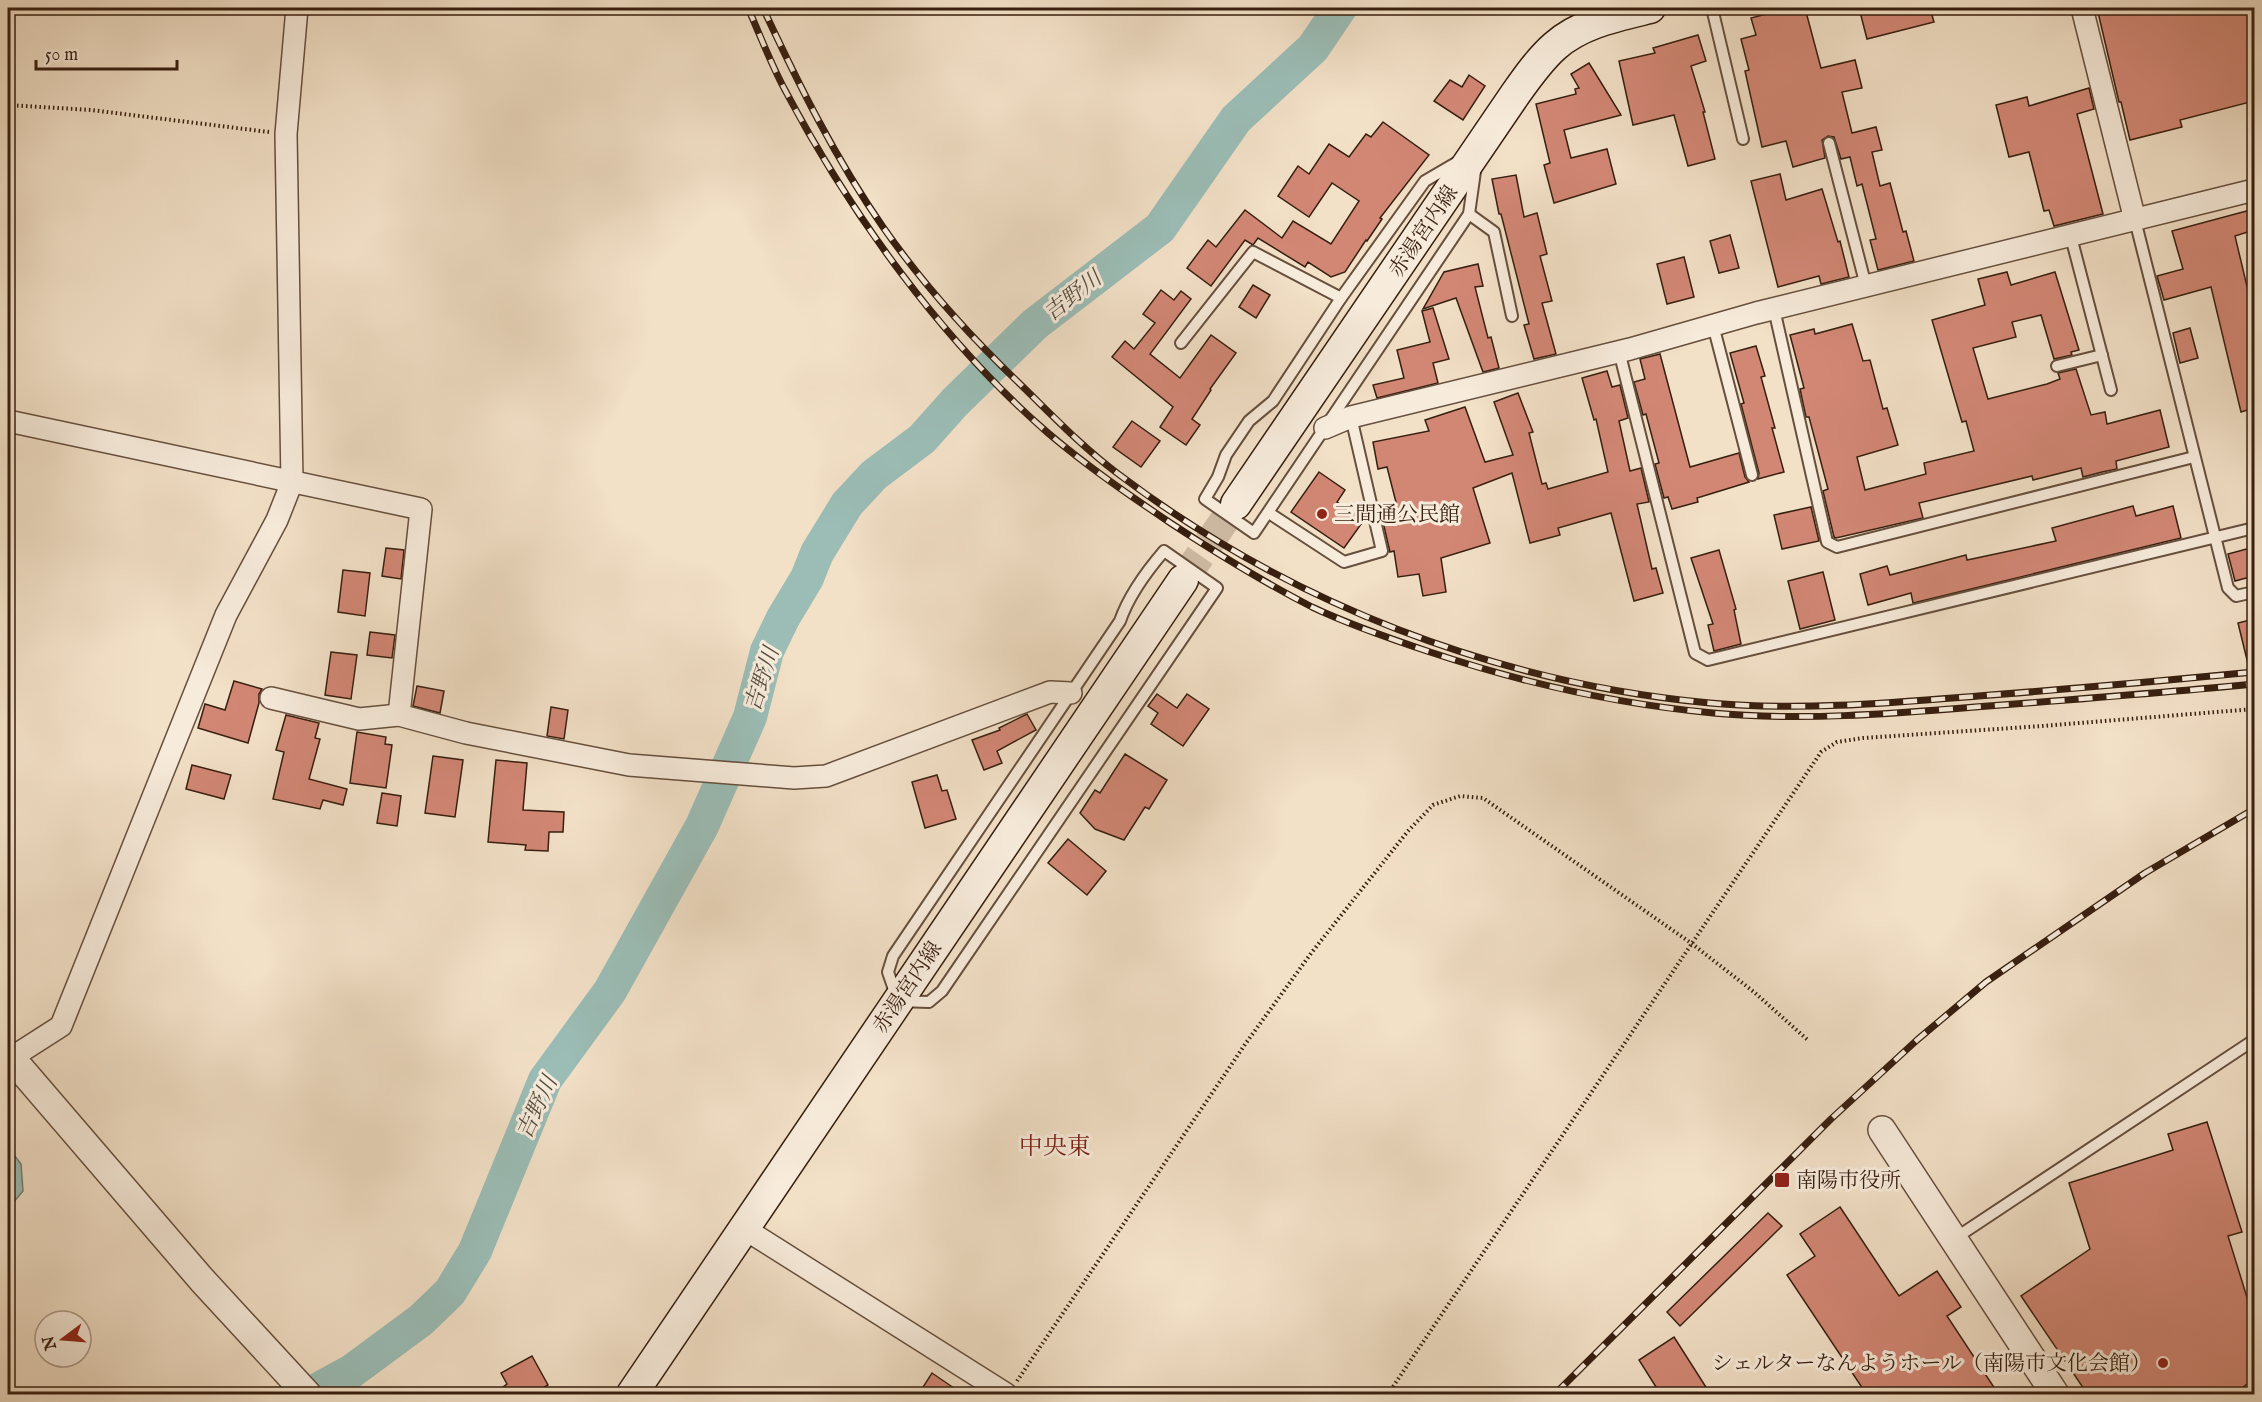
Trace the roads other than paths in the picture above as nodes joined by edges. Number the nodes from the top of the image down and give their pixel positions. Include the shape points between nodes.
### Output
1 (297, 8) edge
2 (1650, 8) edge
3 (1712, 8) edge
4 (2082, 8) edge
5 (1606, 13) edge
6 (1743, 139) dead end
7 (1829, 143) dead end
8 (1478, 150) junction
9 (2254, 190) edge
10 (1469, 214) junction
11 (2135, 220) junction
12 (2071, 237) junction
13 (1866, 286) junction
14 (1341, 298) junction
15 (1774, 309) junction
16 (1512, 316) dead end
17 (1713, 325) junction
18 (1181, 343) dead end
19 (1619, 351) junction
20 (2102, 355) junction
21 (2057, 366) dead end
22 (2111, 390) dead end
23 (1351, 417) junction
24 (8, 421) edge
25 (1325, 428) junction
26 (2194, 457) junction
27 (1752, 476) dead end
28 (292, 482) junction
29 (1236, 504) tunnel mouth
30 (1269, 513) junction
31 (2254, 528) edge
32 (2215, 538) junction
33 (1183, 580) tunnel mouth
34 (2254, 592) edge
35 (1071, 693) junction
36 (271, 698) dead end
37 (399, 715) junction
38 (898, 1001) junction
39 (2254, 1040) edge
40 (9, 1056) edge
41 (1882, 1130) dead end
42 (745, 1229) junction
43 (1953, 1239) junction
44 (1010, 1390) edge
45 (307, 1395) edge
46 (632, 1395) edge
47 (2055, 1395) edge

1 - 28 street via 286,134
2 - 5 main road, 赤湯宮内線
3 - 6 lane
4 - 11 street
5 - 8 main road, 赤湯宮内線 via 1555,46 1537,65
7 - 13 lane
8 - 10 lane
8 - 14 lane via 1425,181
8 - 29 main road, 赤湯宮内線
9 - 11 street
10 - 16 lane via 1494,232
10 - 25 lane
11 - 12 street
11 - 26 lane
12 - 13 street
12 - 20 lane
13 - 15 street
14 - 18 lane via 1253,252
14 - 30 lane via 1273,401 1249,421 1226,455 1205,499 1254,533
15 - 17 street
15 - 26 lane via 1827,542 1837,547
17 - 19 street
17 - 27 lane
19 - 23 street
19 - 32 lane via 1695,652 1708,660
20 - 21 lane
20 - 22 lane
23 - 25 street
23 - 30 lane via 1382,551 1344,562
24 - 28 street
25 - 30 lane
26 - 32 lane
28 - 37 street via 422,509
28 - 40 street via 277,520 226,615 61,1026
31 - 32 lane
32 - 34 lane via 2228,588 2236,596
33 - 38 main road, 赤湯宮内線
35 - 37 street via 1050,692 826,776 794,778 629,765 466,733
35 - 38 lane via 893,956 888,972
35 - 38 lane via 1164,551 1217,588 942,991 929,1002
36 - 37 street via 359,718
38 - 42 main road, 赤湯宮内線
39 - 43 lane
40 - 45 street
41 - 43 street
42 - 44 street
42 - 46 main road, 赤湯宮内線
43 - 47 street

